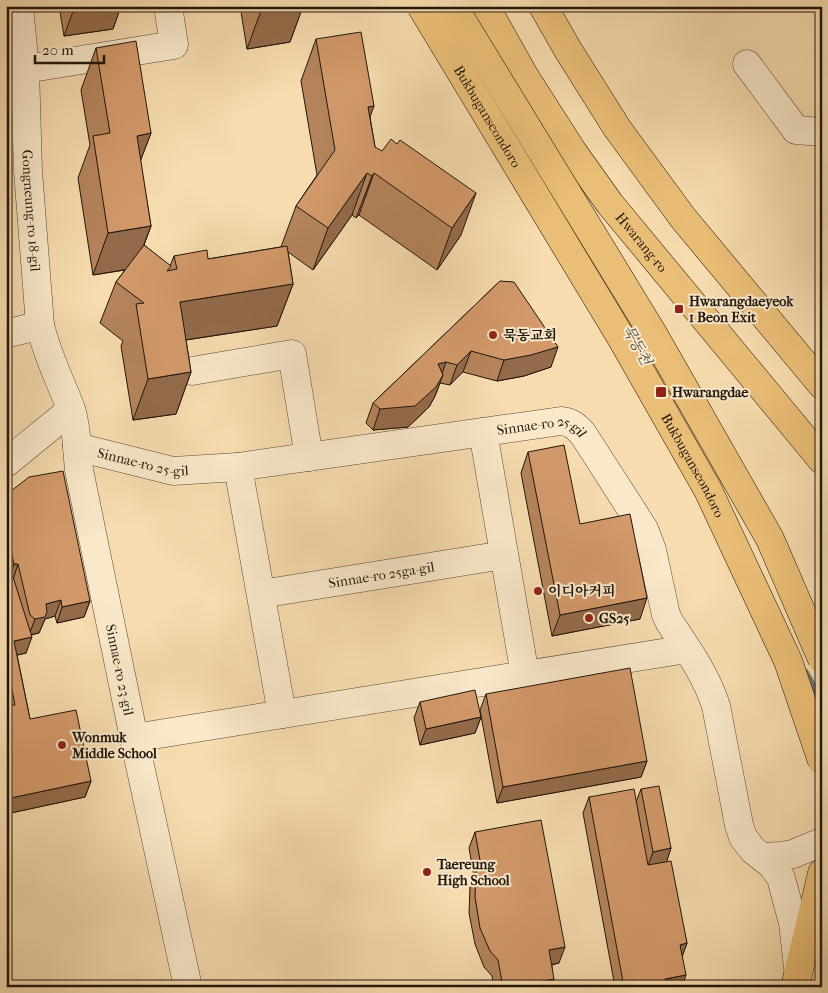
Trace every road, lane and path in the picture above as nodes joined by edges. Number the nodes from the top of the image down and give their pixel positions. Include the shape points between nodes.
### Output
1 (19, 6) edge
2 (168, 6) edge
3 (421, 6) edge
4 (453, 6) edge
5 (485, 6) edge
6 (543, 6) edge
7 (746, 64) dead end
8 (25, 69) junction
9 (822, 132) edge
10 (40, 325) junction
11 (6, 334) edge
12 (192, 371) edge
13 (822, 385) edge
14 (71, 410) junction
15 (483, 432) junction
16 (77, 447) junction
17 (310, 457) junction
18 (822, 460) edge
19 (6, 463) edge
20 (238, 467) junction
21 (504, 555) junction
22 (261, 594) junction
23 (686, 649) junction
24 (822, 659) edge
25 (525, 675) junction
26 (282, 714) junction
27 (134, 738) junction
28 (822, 761) edge
29 (822, 842) edge
30 (763, 857) junction
31 (822, 873) edge
32 (817, 918) edge
33 (797, 979) edge
34 (188, 987) edge

1 - 8 street, Gongneung-ro 18-gil
2 - 8 street via 174,45
3 - 28 main road, Bukbuganseondoro, bridge via 622,339 708,490 788,661
4 - 24 main road, Bukbuganseondoro, bridge via 652,332 765,530
5 - 18 main road, Hwarang-ro via 573,152 610,204
6 - 13 main road via 618,128 683,218
7 - 9 street via 796,130
8 - 10 street, Gongneung-ro 18-gil via 28,170
10 - 11 street
10 - 14 street, Gongneung-ro 18-gil via 44,344
12 - 17 street via 292,354
14 - 16 street, Sinnae-ro 23-gil
14 - 19 street
15 - 17 street, Sinnae-ro 25-gil
15 - 21 street
15 - 23 street, Sinnae-ro 25-gil via 561,421 570,422 583,434 644,529 652,550 666,615
16 - 20 street, Sinnae-ro 25-gil via 173,471
16 - 27 street, Sinnae-ro 23-gil
17 - 20 street, Sinnae-ro 25-gil
20 - 22 street
21 - 22 street, Sinnae-ro 25ga-gil
21 - 25 street
22 - 26 street
23 - 25 street
23 - 30 street, Sinnae-ro 25-gil via 712,692 738,825 748,845
25 - 26 street
26 - 27 street
27 - 34 street, Sinnae-ro 23-gil
29 - 30 street via 793,854
30 - 33 street, Sinnae-ro 25-gil via 775,868 782,882 792,917
31 - 32 main road
32 - 33 main road

